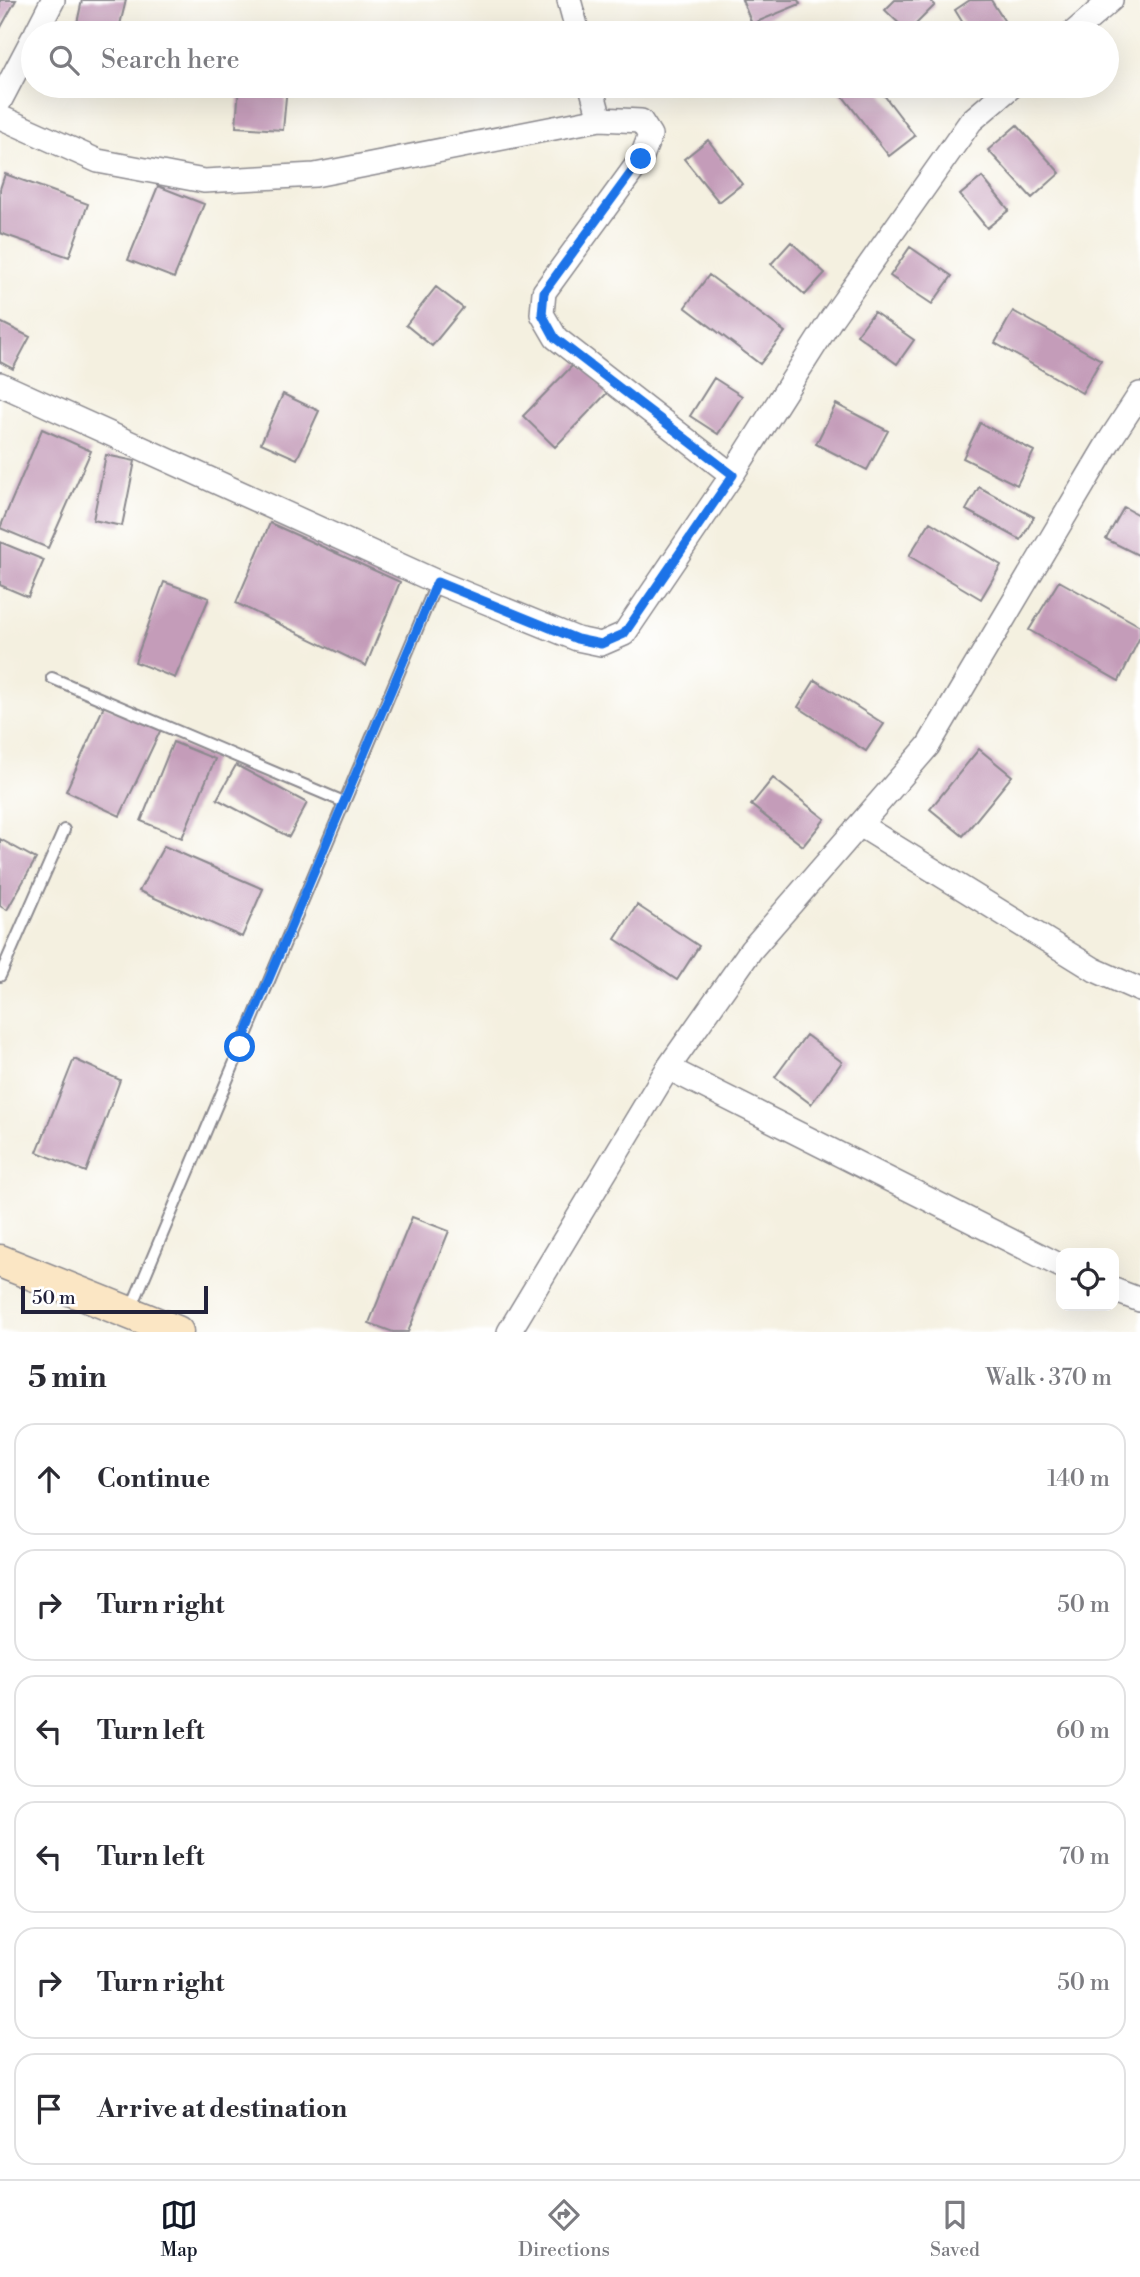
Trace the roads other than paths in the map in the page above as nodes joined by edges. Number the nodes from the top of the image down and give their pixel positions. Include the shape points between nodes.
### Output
1 (53, 0) edge
2 (569, 0) edge
3 (1111, 0) edge
4 (42, 21) edge
5 (575, 21) edge
6 (1087, 21) edge
7 (21, 60) edge
8 (594, 98) edge
9 (998, 98) edge
10 (0, 101) edge
11 (0, 117) edge
12 (600, 119) junction
13 (0, 384) edge
14 (1140, 394) edge
15 (733, 475) junction
16 (437, 582) junction
17 (52, 678) dead end
18 (344, 802) junction
19 (860, 825) junction
20 (64, 830) dead end
21 (0, 976) edge
22 (1140, 990) edge
23 (668, 1068) junction
24 (0, 1261) edge
25 (1056, 1263) edge
26 (1119, 1292) edge
27 (1140, 1300) edge
28 (129, 1313) junction
29 (177, 1332) edge
30 (509, 1332) edge

1 - 4 street
2 - 5 street
3 - 6 street
7 - 10 street
8 - 12 street
9 - 15 street via 971,121 832,318
11 - 12 street via 98,161 204,181 315,175
12 - 15 street via 641,121 650,135 641,159 544,292 542,314 555,338
13 - 16 street
14 - 19 street via 928,746
15 - 16 street via 624,634 601,644 577,639
16 - 18 lane
17 - 18 lane
18 - 28 lane
19 - 22 street via 1095,970
19 - 23 street via 751,950
20 - 21 lane
23 - 25 street
23 - 30 street
24 - 28 main road
26 - 27 street
28 - 29 main road

